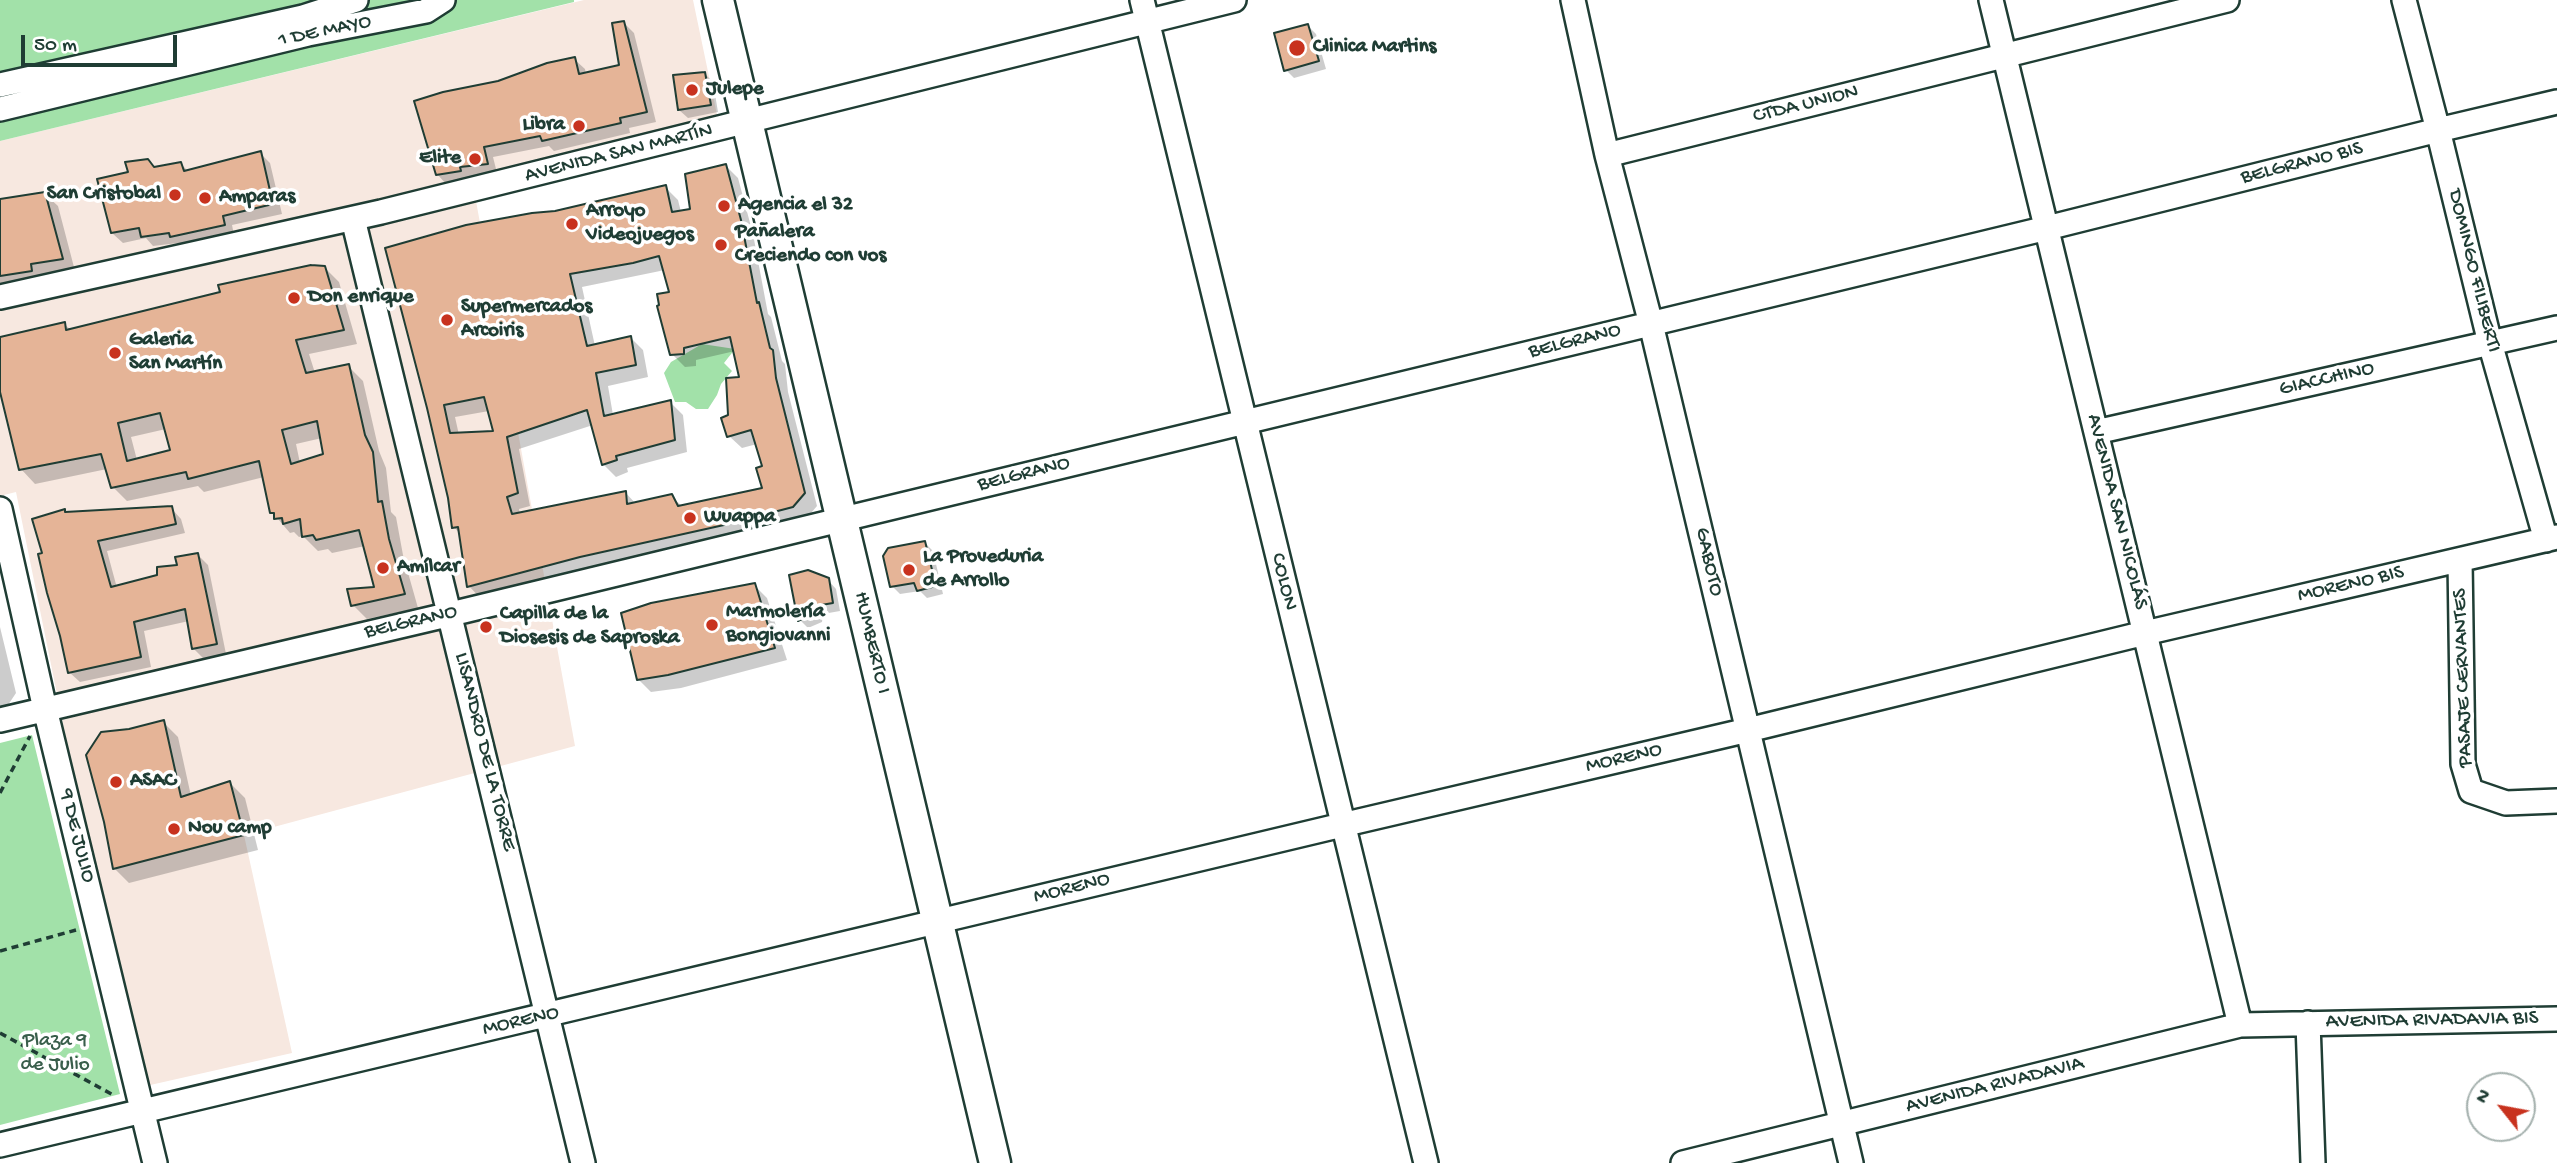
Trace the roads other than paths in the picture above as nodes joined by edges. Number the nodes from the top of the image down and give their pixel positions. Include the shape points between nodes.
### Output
1 (356, 0) edge
2 (443, 0) edge
3 (718, 0) edge
4 (1234, 0) edge
5 (1573, 0) edge
6 (1992, 0) edge
7 (2227, 0) edge
8 (2404, 0) edge
9 (1145, 11) edge
10 (2005, 55) junction
11 (0, 85) edge
12 (2557, 102) edge
13 (0, 109) edge
14 (747, 123) junction
15 (2438, 130) junction
16 (1607, 155) junction
17 (353, 219) junction
18 (2047, 228) junction
19 (0, 297) edge
20 (1651, 324) junction
21 (2557, 328) edge
22 (2490, 343) junction
23 (1244, 422) junction
24 (2096, 432) junction
25 (0, 509) edge
26 (842, 520) junction
27 (2552, 538) edge
28 (2460, 560) junction
29 (450, 614) junction
30 (2145, 633) junction
31 (45, 709) junction
32 (0, 720) edge
33 (1748, 730) junction
34 (2557, 801) edge
35 (1342, 825) junction
36 (938, 922) junction
37 (547, 1016) junction
38 (2557, 1019) edge
39 (2308, 1023) junction
40 (2240, 1025) junction
41 (143, 1111) junction
42 (1842, 1125) junction
43 (0, 1145) edge
44 (155, 1163) edge
45 (583, 1163) edge
46 (996, 1163) edge
47 (1426, 1163) edge
48 (1683, 1163) edge
49 (1851, 1163) edge
50 (2313, 1163) edge

1 - 11 street, 1 DE MAYO
2 - 13 street, 1 DE MAYO via 426,11 308,34
3 - 14 main road, HUMBERTO I
4 - 9 street, AVENIDA SAN MARTÍN
5 - 16 street, GABOTO
6 - 10 street, AVENIDA SAN NICOLÁS
7 - 10 street, CTDA UNION
8 - 15 street, DOMINGO FILIBERTI
9 - 14 street, AVENIDA SAN MARTÍN
9 - 23 street, COLON
10 - 16 street, CTDA UNION
10 - 18 street, AVENIDA SAN NICOLÁS
12 - 15 street, BELGRANO BIS
14 - 17 street, AVENIDA SAN MARTÍN
14 - 26 main road, HUMBERTO I
15 - 18 street, BELGRANO BIS
15 - 22 street, DOMINGO FILIBERTI
16 - 20 street, GABOTO
17 - 19 street, AVENIDA SAN MARTÍN
17 - 29 street, LISANDRO DE LA TORRE
18 - 20 street, BELGRANO
18 - 24 street, AVENIDA SAN NICOLÁS
20 - 23 street, BELGRANO
20 - 33 street, GABOTO
21 - 22 street, GIACCHINO
22 - 24 street, GIACCHINO
22 - 27 street, DOMINGO FILIBERTI
23 - 26 street, BELGRANO
23 - 35 street, COLON
24 - 30 street, AVENIDA SAN NICOLÁS
25 - 31 street, 9 DE JULIO
26 - 29 street, BELGRANO
26 - 36 main road, HUMBERTO I
27 - 28 street, MORENO BIS
28 - 30 street, MORENO BIS
28 - 34 street, PASAJE CERVANTES via 2463,764 2471,791 2506,803
29 - 31 street, BELGRANO
29 - 37 street, LISANDRO DE LA TORRE
30 - 33 street, MORENO
30 - 40 street, AVENIDA SAN NICOLÁS
31 - 32 street, BELGRANO
31 - 41 street, 9 DE JULIO
33 - 35 street, MORENO
33 - 42 street, GABOTO
35 - 36 street, MORENO
35 - 47 street, COLON
36 - 37 street, MORENO
36 - 46 main road, HUMBERTO I
37 - 41 street, MORENO
37 - 45 street, LISANDRO DE LA TORRE
38 - 39 street, AVENIDA RIVADAVIA BIS
39 - 40 street, AVENIDA RIVADAVIA
39 - 50 street
40 - 42 street, AVENIDA RIVADAVIA
41 - 43 street, MORENO
41 - 44 street, 9 DE JULIO
42 - 48 street, AVENIDA RIVADAVIA
42 - 49 street, GABOTO

